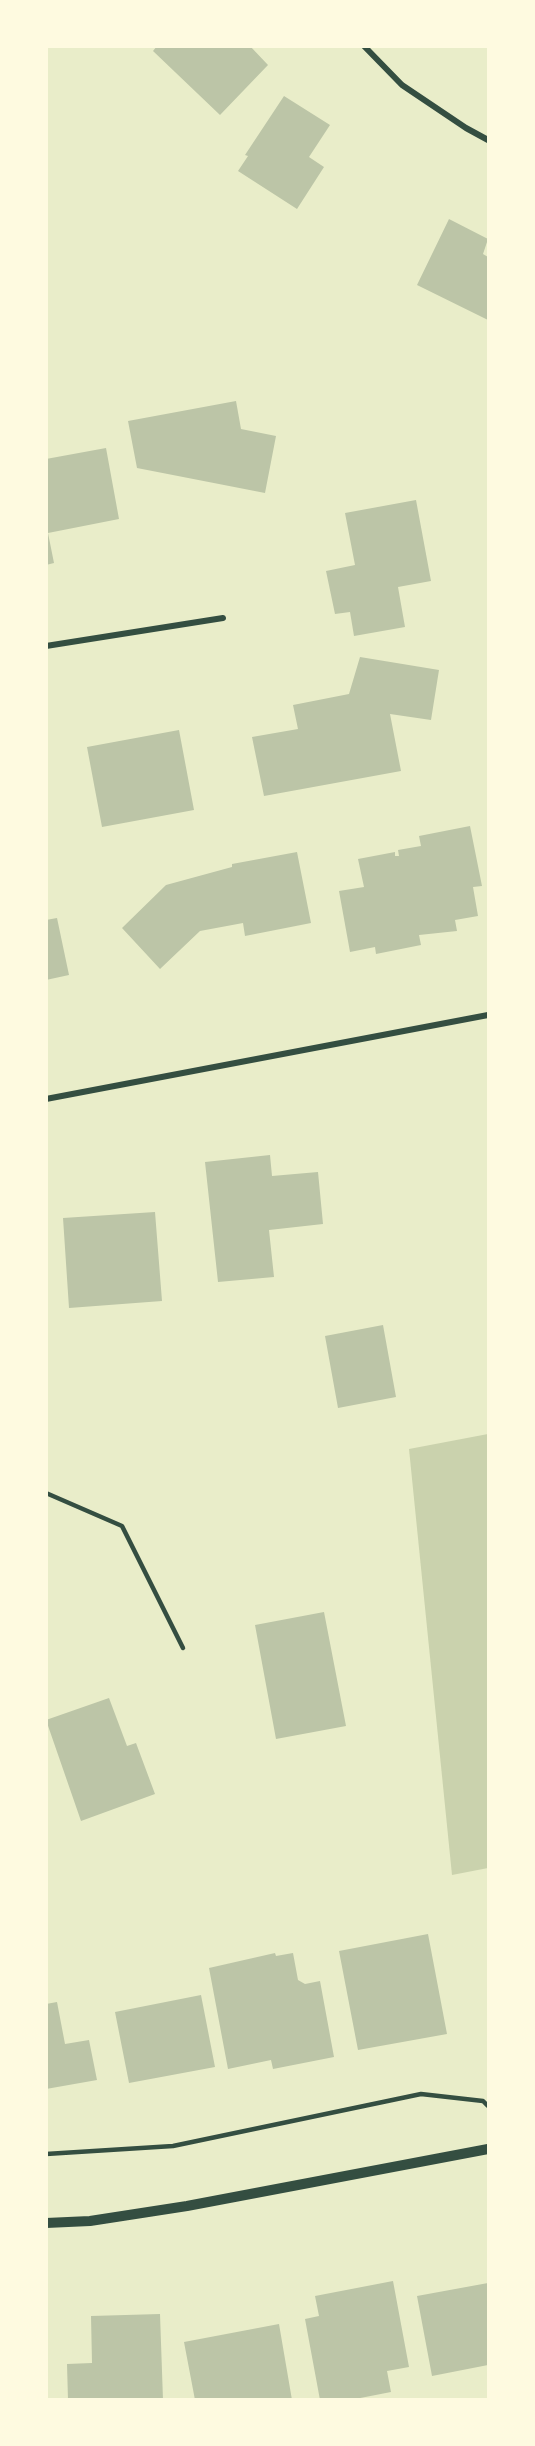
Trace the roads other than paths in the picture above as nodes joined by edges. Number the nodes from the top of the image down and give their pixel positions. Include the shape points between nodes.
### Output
1 (364, 46) edge
2 (489, 140) edge
3 (223, 618) dead end
4 (46, 646) edge
5 (489, 1015) edge
6 (46, 1099) edge
7 (46, 1493) edge
8 (183, 1648) dead end
9 (489, 2106) edge
10 (489, 2149) edge
11 (46, 2154) edge
12 (46, 2223) edge

1 - 2 street via 402,85
3 - 4 street
5 - 6 street
7 - 8 lane via 123,1526
9 - 11 lane via 483,2101 422,2094 173,2146
10 - 12 street via 188,2206

